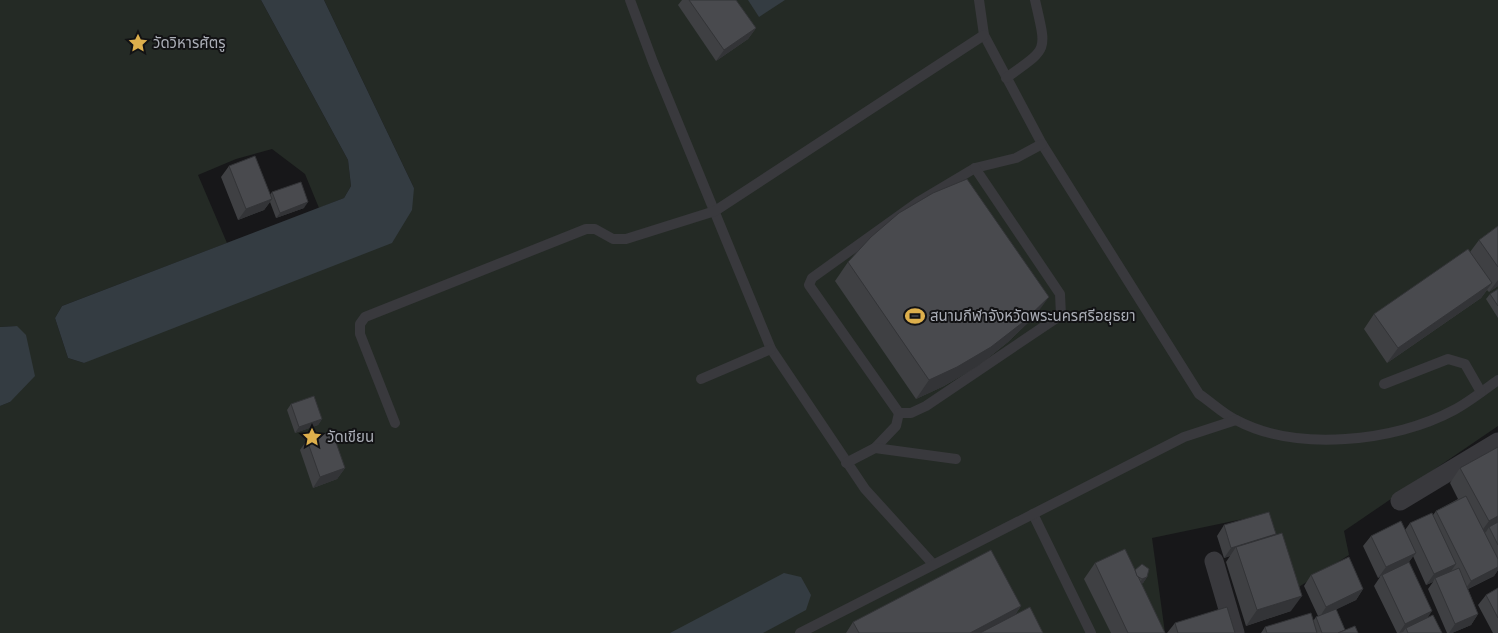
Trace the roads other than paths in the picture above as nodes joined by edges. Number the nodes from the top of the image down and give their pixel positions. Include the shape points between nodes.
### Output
1 (630, 0) edge
2 (979, 0) edge
3 (1035, 0) edge
4 (984, 36) junction
5 (1006, 78) junction
6 (1042, 144) junction
7 (975, 168) junction
8 (715, 211) junction
9 (771, 349) junction
10 (701, 379) dead end
11 (1498, 380) edge
12 (1384, 384) dead end
13 (1481, 392) junction
14 (899, 414) junction
15 (1236, 420) junction
16 (395, 424) dead end
17 (1498, 442) edge
18 (875, 448) junction
19 (956, 459) dead end
20 (846, 463) junction
21 (1400, 501) dead end
22 (1033, 514) junction
23 (1214, 561) dead end
24 (933, 564) junction
25 (800, 633) edge
26 (1091, 633) edge
27 (1235, 633) edge

1 - 8 lane
2 - 4 lane
3 - 5 lane via 1044,39 1040,54
4 - 5 lane
4 - 8 lane
5 - 6 lane
6 - 7 lane via 1016,158
6 - 15 lane via 1199,394
7 - 14 lane via 918,202 812,278 810,285
7 - 14 lane via 1060,294 1061,315 926,406
8 - 9 lane
8 - 16 lane via 626,239 613,239 595,229 586,229 365,317 360,324 360,334
9 - 10 lane
9 - 20 lane
11 - 13 lane
12 - 13 lane via 1448,359 1465,364
13 - 15 lane via 1454,410 1387,434 1318,440 1274,435
14 - 18 lane via 896,426
15 - 22 lane via 1184,437
17 - 21 street
18 - 19 lane
18 - 20 lane
20 - 24 lane via 865,489
22 - 24 lane
22 - 26 lane
23 - 27 street
24 - 25 lane

